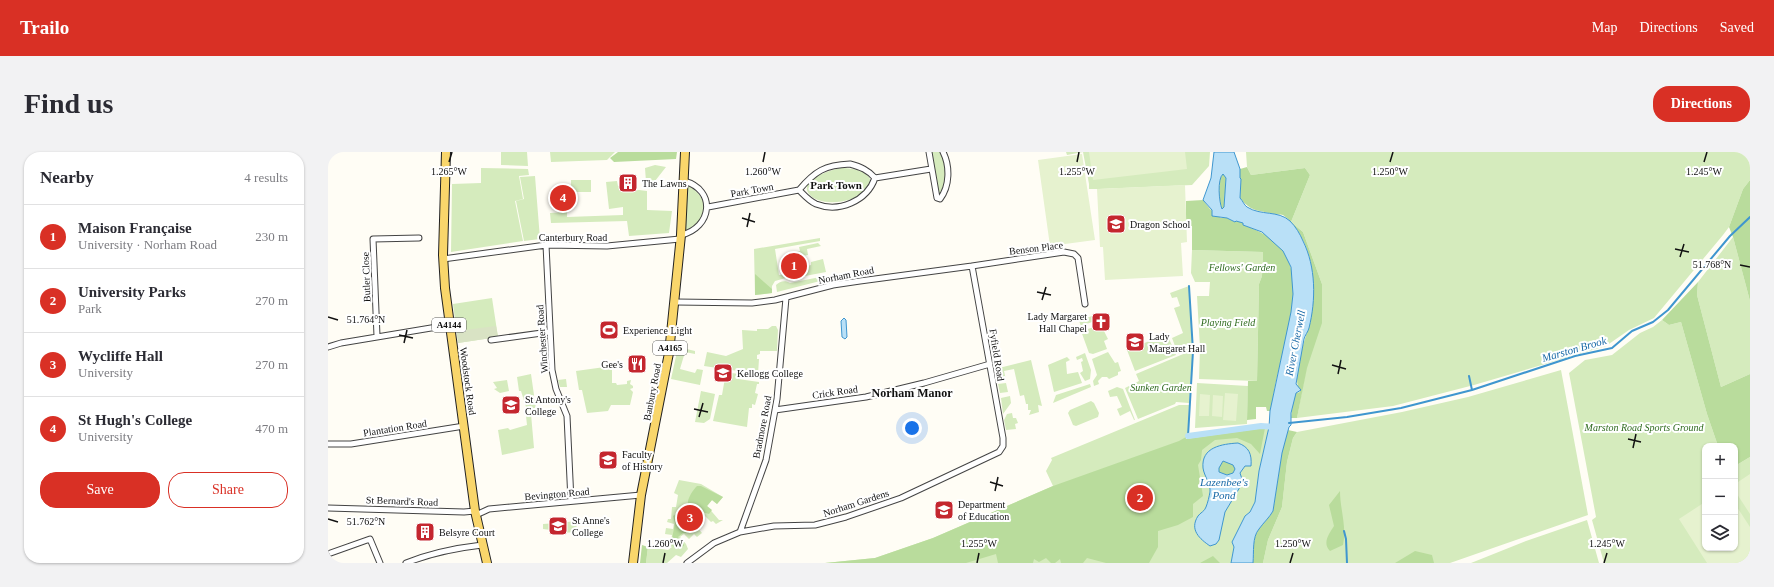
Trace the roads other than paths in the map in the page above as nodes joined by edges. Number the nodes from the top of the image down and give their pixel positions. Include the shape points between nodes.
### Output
1 (446, 152) edge
2 (685, 152) edge
3 (929, 152) edge
4 (943, 152) edge
5 (931, 169) junction
6 (875, 178) junction
7 (684, 181) junction
8 (799, 190) junction
9 (708, 207) junction
10 (680, 237) junction
11 (419, 238) dead end
12 (546, 245) junction
13 (443, 259) junction
14 (972, 266) junction
15 (786, 298) junction
16 (676, 302) junction
17 (1085, 304) dead end
18 (449, 325) junction
19 (549, 332) junction
20 (377, 336) junction
21 (491, 340) dead end
22 (328, 347) edge
23 (990, 364) junction
24 (775, 410) junction
25 (464, 426) junction
26 (328, 444) edge
27 (1003, 446) joint
28 (641, 495) junction
29 (571, 501) junction
30 (328, 508) edge
31 (473, 513) junction
32 (740, 532) junction
33 (482, 545) junction
34 (328, 554) edge
35 (380, 563) edge
36 (406, 563) edge
37 (487, 563) edge
38 (632, 563) edge
39 (687, 563) edge

1 - 13 main road, Woodstock Road / A4144
2 - 7 main road, Banbury Road / A4165
3 - 5 street
4 - 5 street via 948,176 940,199 937,198
5 - 6 street
6 - 8 street via 863,168 850,164 835,165 812,175
6 - 8 street via 868,193 844,206 816,204
7 - 9 street via 699,190
7 - 10 main road, Banbury Road / A4165
8 - 9 street, Park Town
9 - 10 street via 698,227
10 - 12 street, Canterbury Road via 607,246
10 - 16 main road, Banbury Road / A4165
11 - 20 street, Butler Close via 373,239
12 - 13 street, Canterbury Road
12 - 19 street, Winchester Road
13 - 18 main road, Woodstock Road / A4144
14 - 15 street, Norham Road via 860,280
14 - 17 street, Benson Place via 1057,253 1074,254 1079,261
14 - 23 street, Fyfield Road
15 - 16 street, Norham Road via 752,303
15 - 24 street, Bradmore Road
16 - 28 main road, Banbury Road / A4165 via 667,367
18 - 20 street
18 - 25 main road, Woodstock Road / A4144
19 - 21 street
19 - 29 street, Winchester Road via 552,370 567,416
20 - 22 street
23 - 24 street, Crick Road via 866,397
23 - 27 street, Fyfield Road
24 - 32 street, Bradmore Road via 766,460
25 - 26 street, Plantation Road via 351,444
25 - 31 main road, Woodstock Road / A4144
27 - 32 street, Norham Gardens via 997,454 901,498 846,518 815,525 774,526
28 - 29 street, Bevington Road
28 - 38 main road, Banbury Road / A4165
29 - 31 street, Bevington Road via 486,509
30 - 31 street, St Bernard's Road
31 - 33 main road, Woodstock Road / A4144
32 - 39 street, Norham Gardens via 714,543
33 - 36 street via 451,549
33 - 37 main road, Woodstock Road / A4144
34 - 35 street via 370,539

